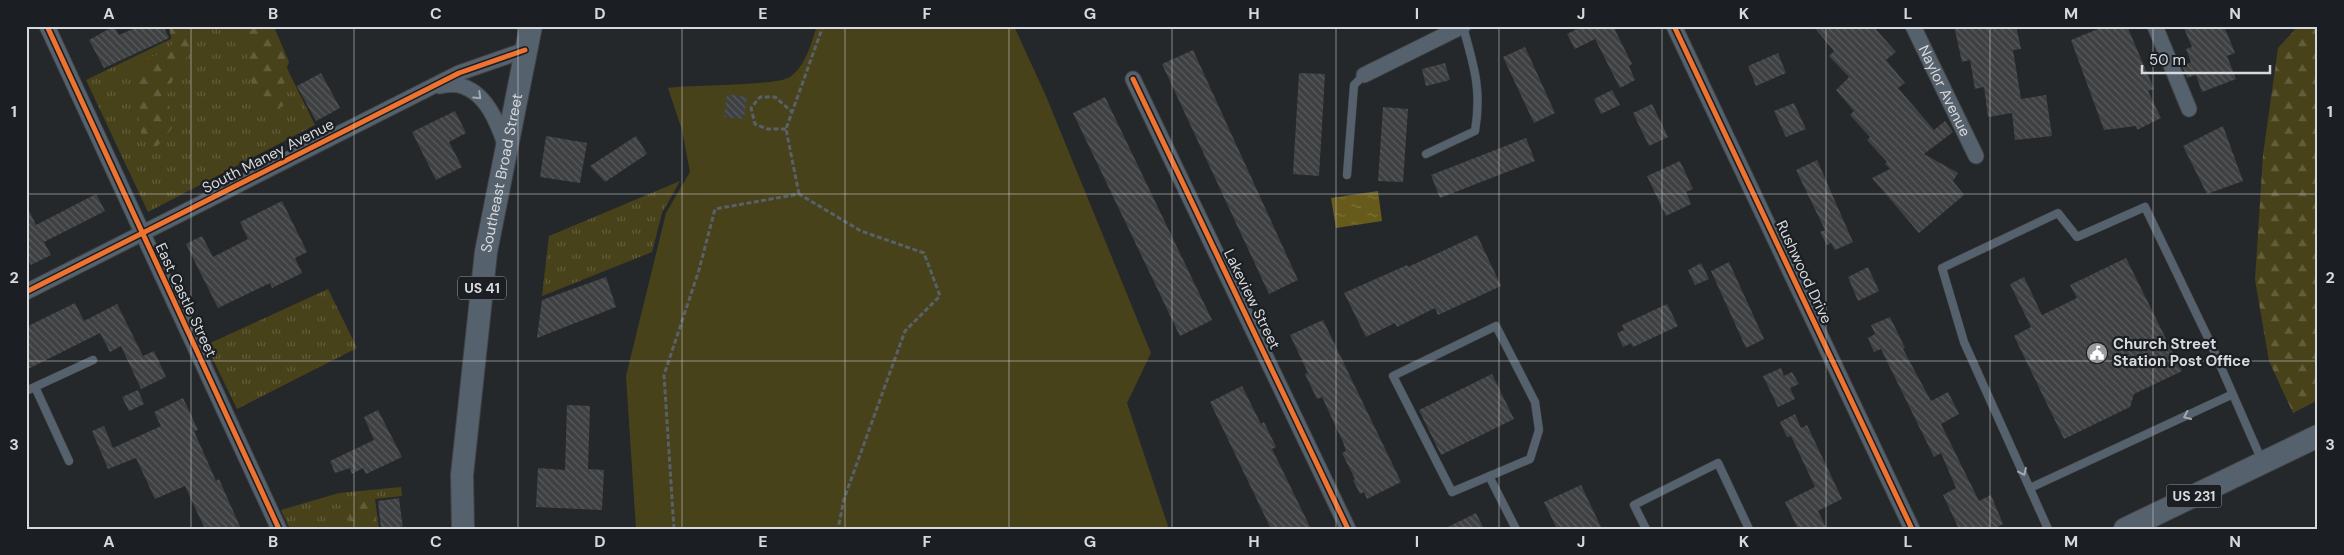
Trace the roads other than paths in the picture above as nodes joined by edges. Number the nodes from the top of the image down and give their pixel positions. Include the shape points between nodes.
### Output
1 (47, 26) edge
2 (531, 26) edge
3 (1463, 26) edge
4 (1674, 26) edge
5 (1913, 26) edge
6 (2155, 26) edge
7 (525, 50) junction
8 (1364, 75) joint
9 (1133, 80) dead end
10 (433, 86) junction
11 (2189, 109) dead end
12 (506, 147) junction
13 (1426, 154) dead end
14 (1976, 156) dead end
15 (1347, 175) dead end
16 (142, 235) junction
17 (26, 292) edge
18 (93, 360) dead end
19 (35, 387) junction
20 (26, 391) edge
21 (2231, 395) junction
22 (2310, 440) edge
23 (69, 461) dead end
24 (2262, 463) junction
25 (1489, 476) junction
26 (2030, 488) junction
27 (279, 529) edge
28 (463, 529) edge
29 (1348, 529) edge
30 (1516, 529) edge
31 (1646, 529) edge
32 (1749, 529) edge
33 (1912, 529) edge
34 (2048, 529) edge
35 (2125, 529) edge

1 - 16 street, East Castle Street
2 - 7 main road, Southeast Broad Street / US 41
3 - 8 street
3 - 13 lane via 1477,76 1479,107 1475,131
4 - 33 street, Rushwood Drive
5 - 14 street, Naylor Avenue
6 - 11 street
7 - 10 street, South Maney Avenue via 459,73
7 - 12 main road, Southeast Broad Street / US 41
8 - 15 lane via 1354,85
9 - 29 street, Lakeview Street
10 -> 12 street, South Maney Avenue via 457,84 472,90 491,113
10 - 16 street, South Maney Avenue
12 - 28 main road, Southeast Broad Street / US 41 via 486,252 468,400 462,475
16 - 17 street, South Maney Avenue
16 - 27 street, East Castle Street
18 - 19 lane
19 - 20 lane
19 - 23 lane
21 - 24 lane
21 -> 26 lane
21 -> 26 lane via 2210,342 2145,207 2077,237 2058,213 1942,268 1964,342
22 - 24 main road, US 231
24 - 35 main road, US 231
25 - 25 lane via 1530,459 1539,430 1535,402 1496,326 1393,376 1452,492
25 - 30 lane
26 - 34 lane
31 - 32 lane via 1634,505 1718,462

